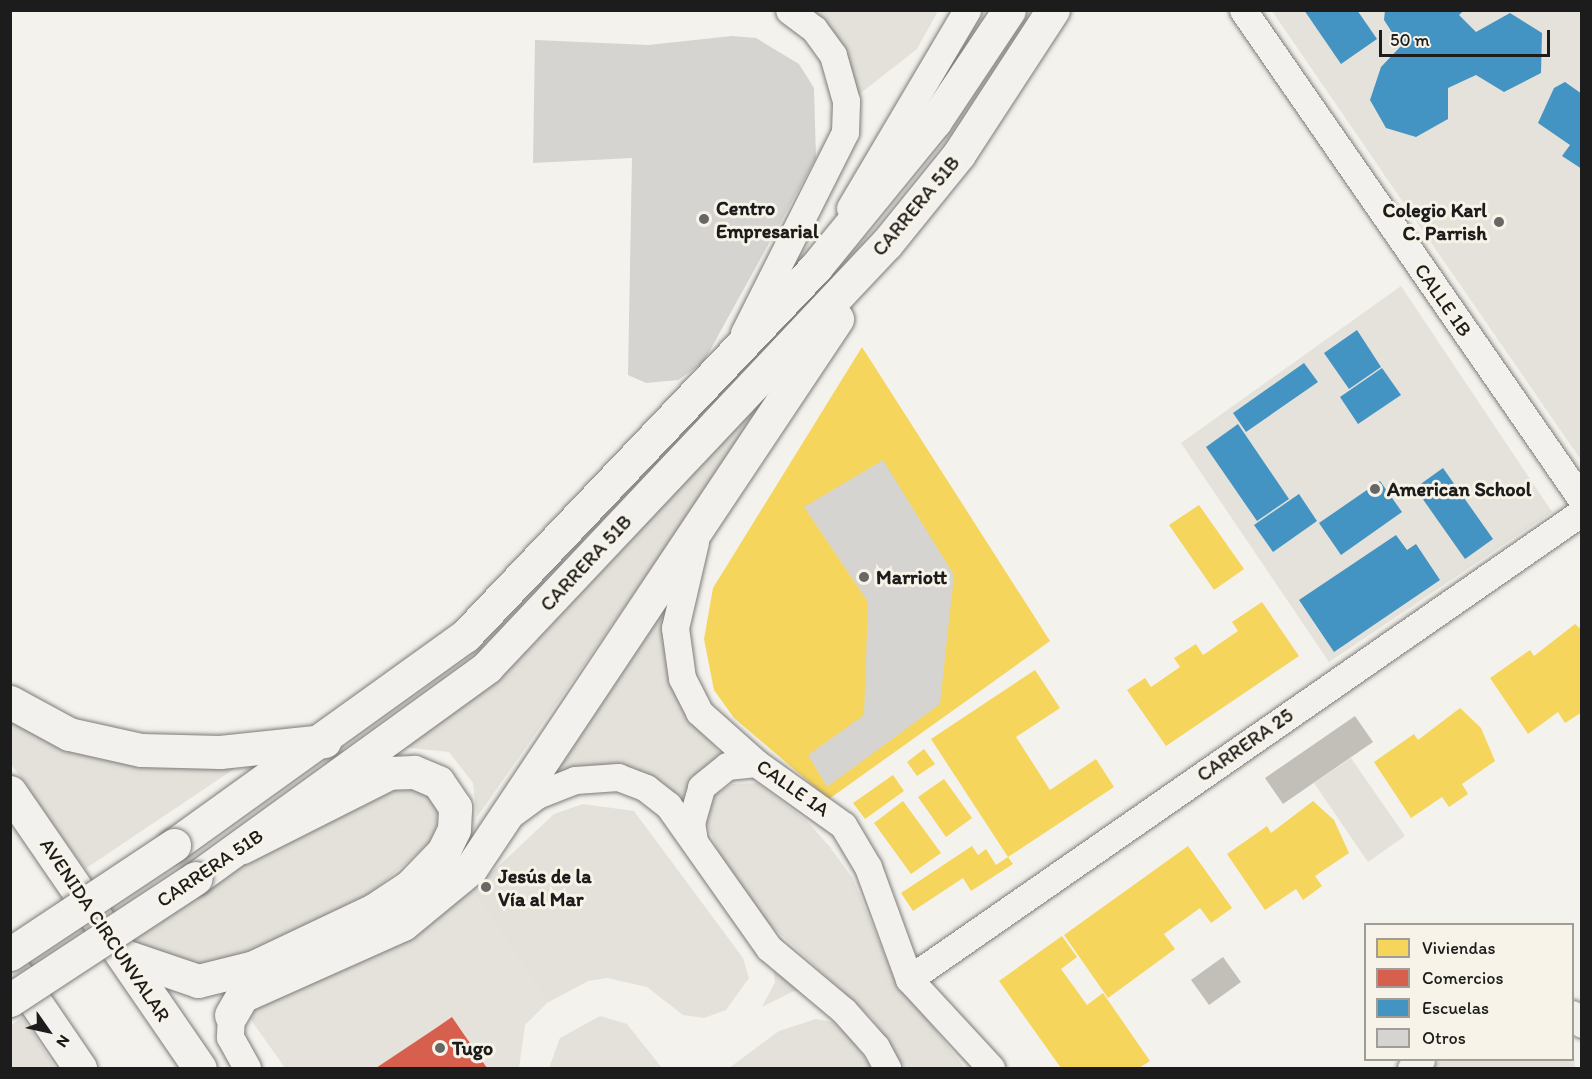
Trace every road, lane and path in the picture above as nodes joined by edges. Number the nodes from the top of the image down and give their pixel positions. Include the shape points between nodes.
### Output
1 (789, 10) edge
2 (967, 10) edge
3 (1009, 10) edge
4 (1053, 10) edge
5 (1243, 10) edge
6 (887, 243) junction
7 (816, 267) junction
8 (734, 351) junction
9 (1581, 500) edge
10 (1581, 512) edge
11 (700, 524) junction
12 (10, 702) edge
13 (324, 741) junction
14 (756, 763) junction
15 (10, 792) edge
16 (498, 824) junction
17 (694, 841) junction
18 (242, 847) junction
19 (10, 954) edge
20 (125, 957) junction
21 (10, 965) edge
22 (909, 979) junction
23 (10, 1000) edge
24 (231, 1015) joint
25 (80, 1068) edge
26 (200, 1068) edge
27 (247, 1068) edge
28 (887, 1068) edge
29 (991, 1068) edge

1 - 8 street via 814,29 833,55 846,101 844,132
2 - 7 street
3 - 7 main road, CARRERA 51B via 935,121
4 - 6 main road, CARRERA 51B via 959,154
5 - 9 street, CALLE 1B
6 - 11 main road
6 - 18 main road, CARRERA 51B via 487,667
7 - 8 main road, CARRERA 51B
8 - 13 main road, CARRERA 51B via 465,636
10 - 22 street, CARRERA 25
11 - 14 street, CALLE 1A via 677,607 682,678 699,712
11 - 16 main road
12 - 13 main road via 69,734 141,750 220,752
13 - 19 main road, CARRERA 51B, bridge
14 - 17 street via 727,766 701,787 690,823
14 - 22 street, CALLE 1A via 843,825 868,867
15 - 20 main road, AVENIDA CIRCUNVALAR
16 - 17 street via 537,795 575,780 618,777 646,788 668,806
16 - 24 main road via 471,868 442,897 403,924 242,996
17 - 28 street via 769,948 844,1011 876,1047
18 - 20 main road via 389,773 427,776 447,789 455,807 454,829 443,852 410,886 374,910 254,967 198,981
18 - 23 main road, CARRERA 51B, bridge
20 - 26 main road, AVENIDA CIRCUNVALAR
21 - 25 main road
22 - 29 street, CALLE 1A
24 - 27 street via 230,1037

